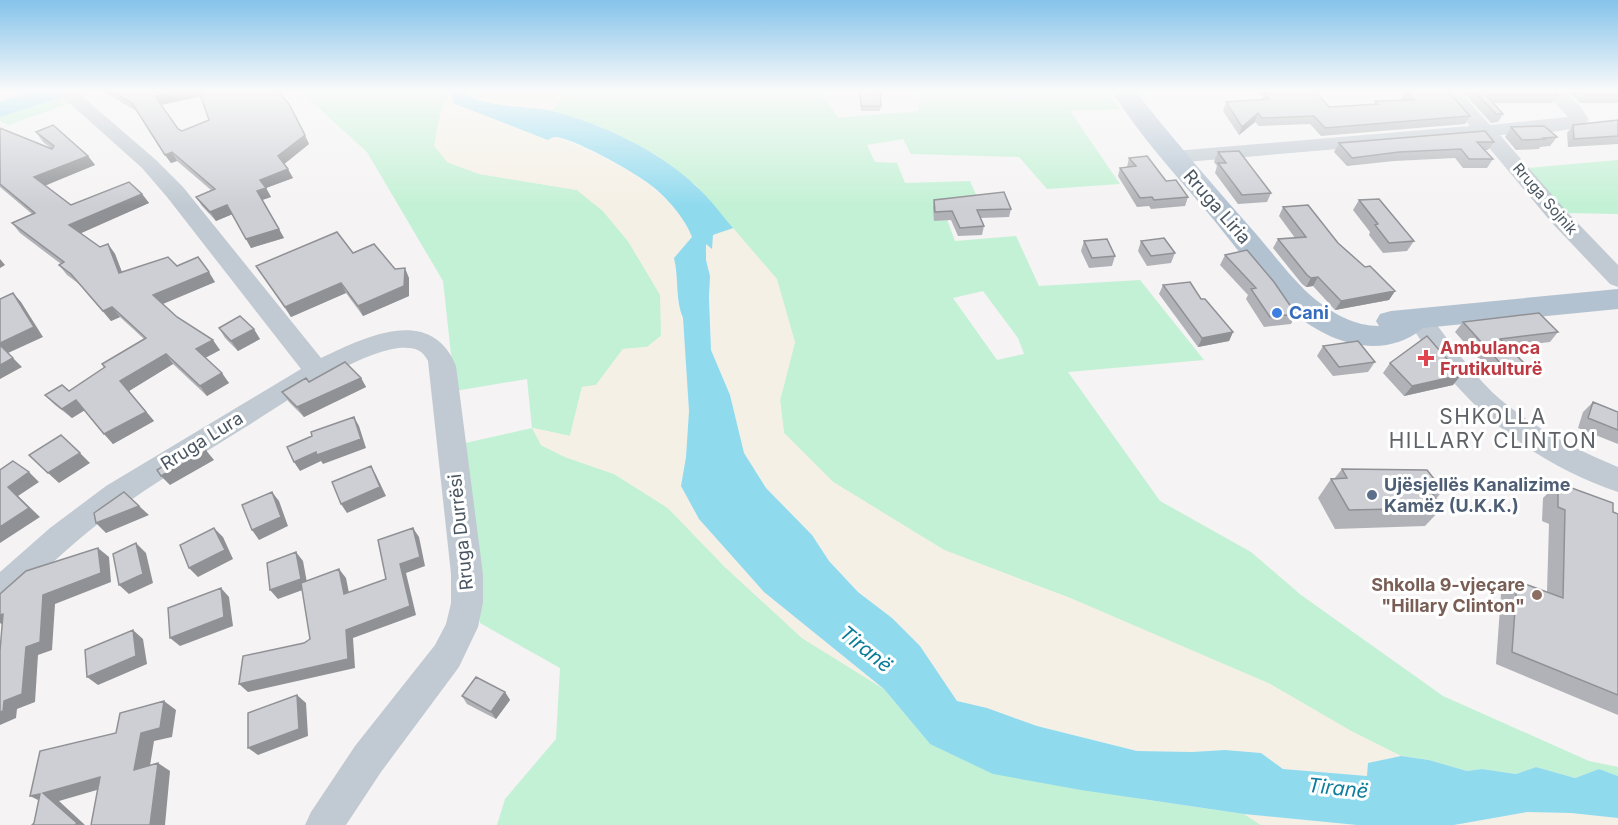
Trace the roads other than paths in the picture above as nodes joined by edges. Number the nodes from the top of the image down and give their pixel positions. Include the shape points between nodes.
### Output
1 (109, 130) edge
2 (1153, 130) edge
3 (1485, 130) junction
4 (1492, 130) edge
5 (1174, 157) junction
6 (1618, 279) edge
7 (1618, 299) edge
8 (1416, 319) junction
9 (428, 344) joint
10 (318, 371) junction
11 (1618, 480) edge
12 (0, 593) edge
13 (324, 825) edge

1 - 10 street via 182,200
2 - 5 main road, Rruga Liria
3 - 4 street
3 - 5 street
3 - 6 street, Rruga Sojnik
5 - 8 main road, Rruga Liria via 1293,295 1318,318 1344,330 1383,336 1400,333
7 - 8 main road
8 - 11 street via 1463,376 1501,413 1582,465
9 - 10 street, Rruga Lura via 418,339 381,343
9 - 13 street, Rruga Durrësi via 437,351 443,366 468,603 462,627 447,656 368,759
10 - 12 street, Rruga Lura via 100,506

